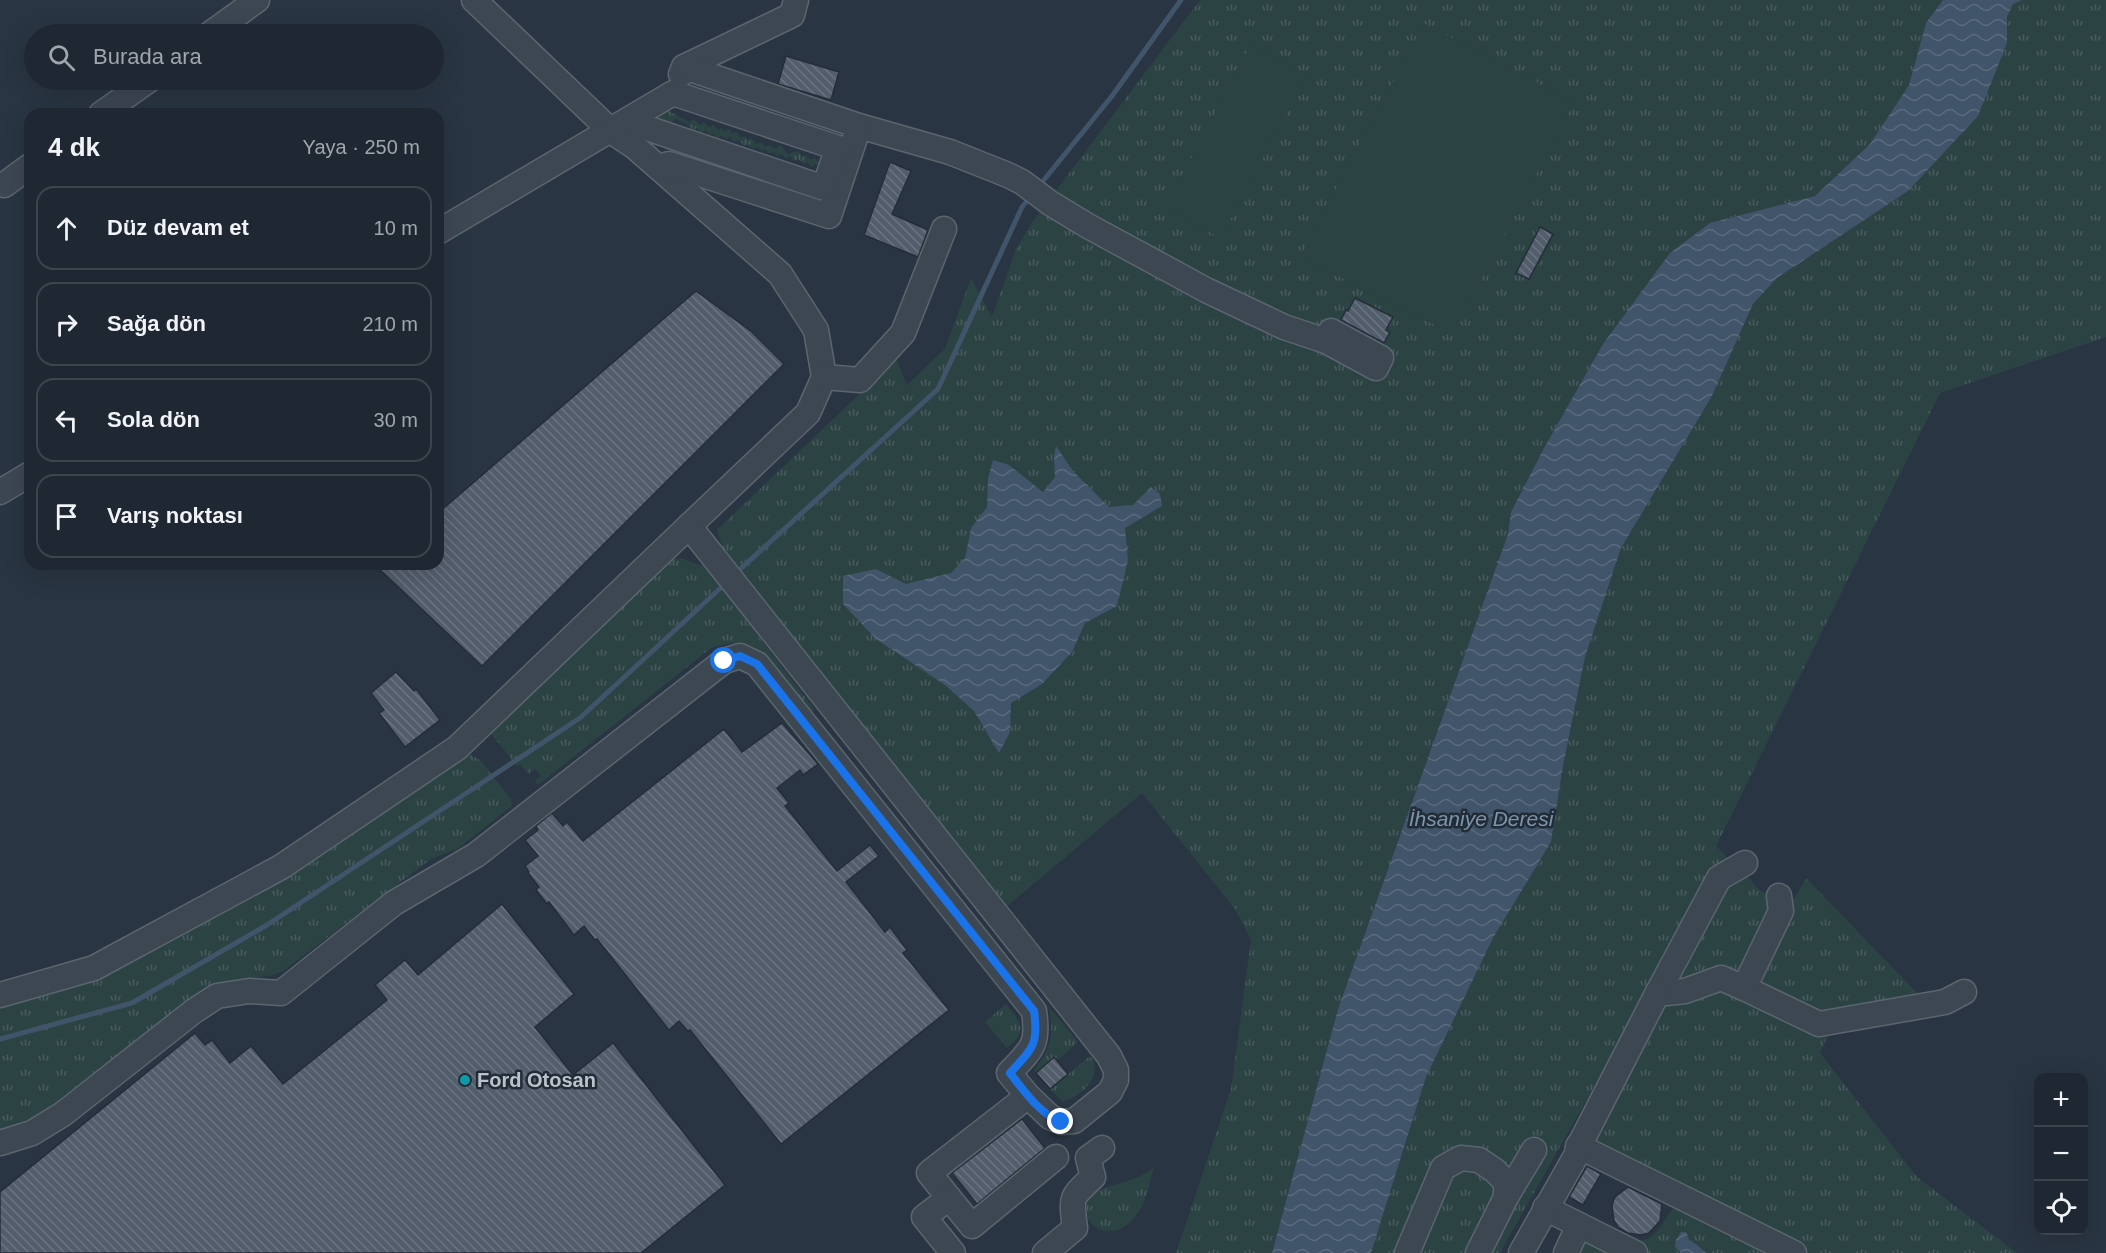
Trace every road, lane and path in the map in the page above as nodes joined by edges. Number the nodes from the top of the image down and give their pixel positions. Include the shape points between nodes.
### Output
1 (257, 0) edge
2 (474, 0) edge
3 (796, 0) edge
4 (224, 24) edge
5 (684, 67) junction
6 (135, 90) edge
7 (673, 93) junction
8 (110, 108) edge
9 (619, 126) junction
10 (859, 126) junction
11 (658, 167) junction
12 (24, 170) edge
13 (4, 185) dead end
14 (444, 228) edge
15 (944, 230) dead end
16 (1326, 341) dead end
17 (824, 377) junction
18 (24, 478) edge
19 (0, 492) edge
20 (689, 526) junction
21 (1745, 863) dead end
22 (1779, 896) dead end
23 (1744, 988) junction
24 (1964, 992) dead end
25 (1657, 994) junction
26 (0, 995) edge
27 (1028, 1096) junction
28 (0, 1143) edge
29 (1578, 1146) junction
30 (1102, 1148) dead end
31 (1534, 1150) dead end
32 (1056, 1157) dead end
33 (1506, 1197) junction
34 (949, 1198) junction
35 (1545, 1208) junction
36 (1579, 1225) junction
37 (953, 1253) edge
38 (1045, 1253) edge
39 (1407, 1253) edge
40 (1478, 1253) edge
41 (1521, 1253) edge
42 (1566, 1253) edge
43 (1635, 1253) edge
44 (1794, 1253) edge

1 - 4 street
2 - 9 street
3 - 5 street via 792,15
5 - 7 street
5 - 10 street
6 - 8 street
7 - 9 street
7 - 9 street via 838,148 824,188
9 - 11 street
9 - 14 street
10 - 11 street via 829,216 669,164
10 - 16 street via 950,153 1022,182 1088,226 1206,290 1284,327
11 - 17 street via 780,274 816,330
12 - 13 street
15 - 17 street via 903,333 860,380
17 - 20 street via 808,412
18 - 19 street
20 - 26 street via 457,748 281,867 94,968
20 - 27 street via 1116,1070 1110,1092 1074,1121 1050,1118
21 - 25 street via 1719,878
22 - 23 street via 1781,911
23 - 24 street via 1819,1024 1945,1002
23 - 25 street via 1721,978 1685,991
25 - 29 street
27 - 28 street via 1010,1073 1032,1049 1037,1031 1034,1011 757,664 740,656 724,661 476,855 394,903 281,993 249,991 217,996 63,1114 32,1133
27 - 34 street via 929,1173
29 - 35 street
29 - 44 street
30 - 38 street via 1088,1158 1092,1177 1072,1203 1075,1228
31 - 33 street
32 - 34 street via 972,1226
33 - 39 street via 1506,1182 1479,1160 1461,1158 1443,1168
33 - 40 street
34 - 37 street via 924,1217
35 - 36 street
35 - 41 street
36 - 42 street
36 - 43 street

